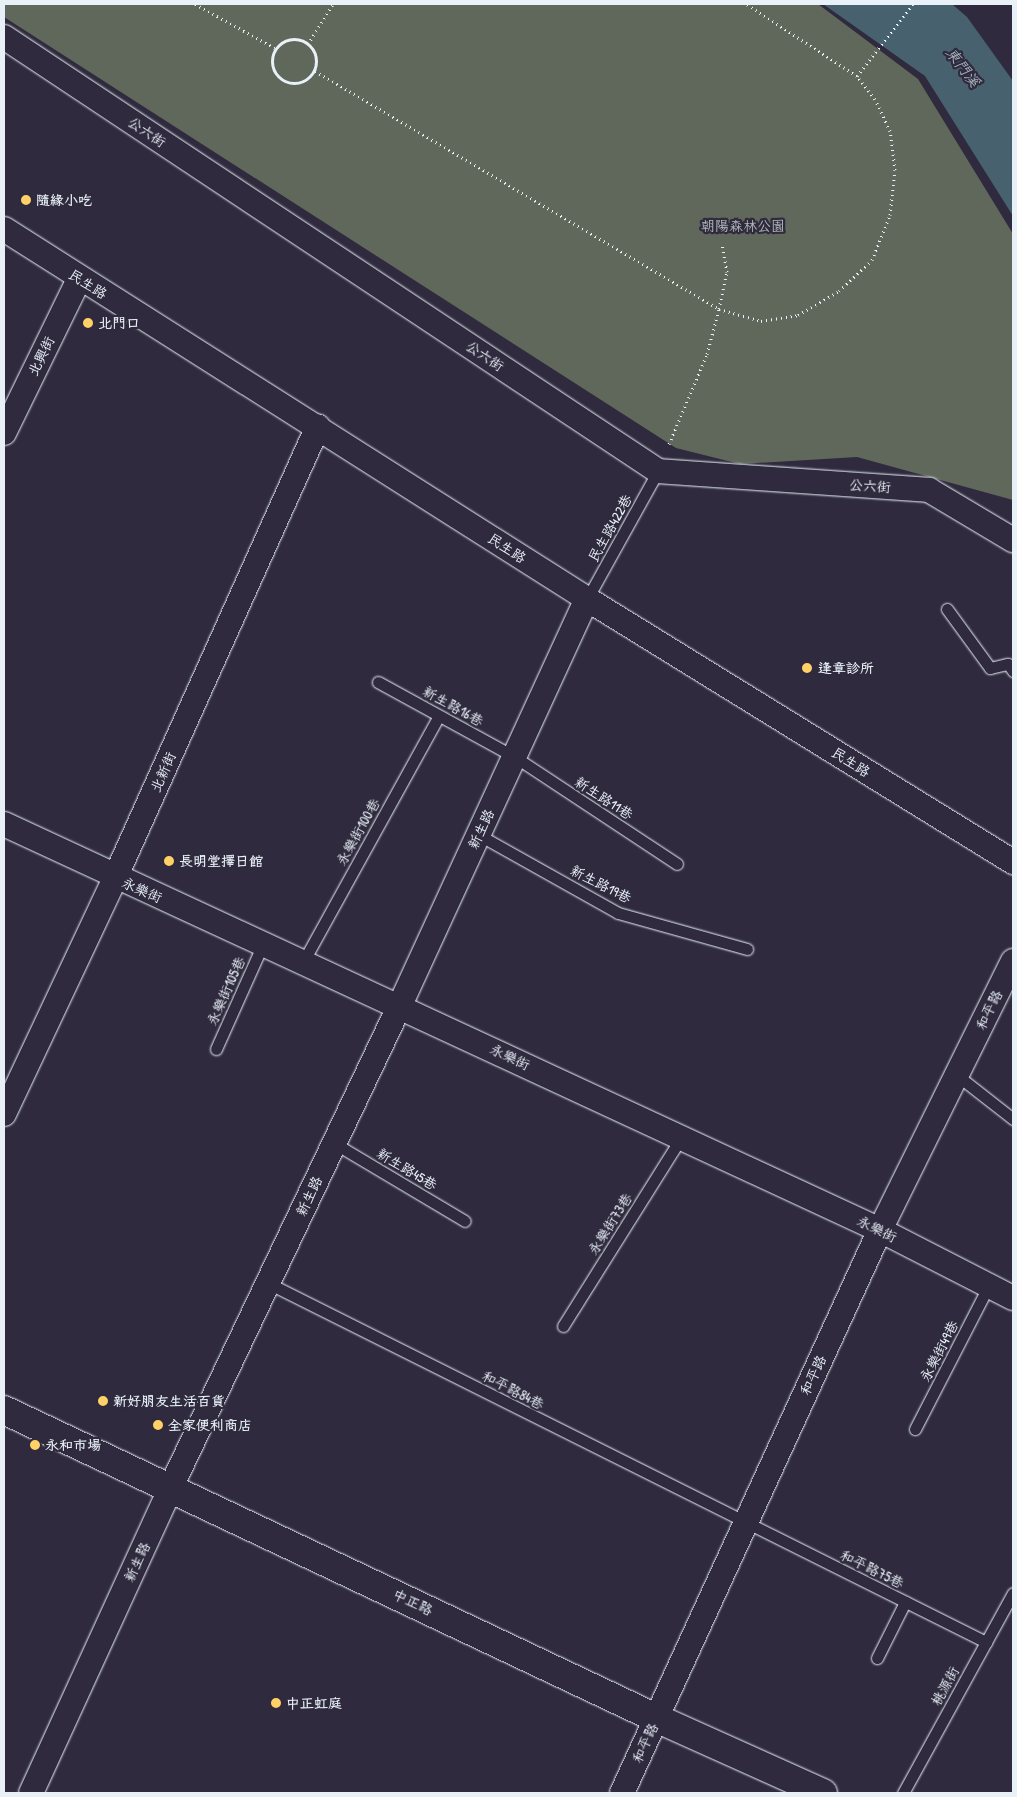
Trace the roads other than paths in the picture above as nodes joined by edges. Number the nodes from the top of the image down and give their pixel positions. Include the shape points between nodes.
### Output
1 (4, 36) edge
2 (4, 229) edge
3 (79, 279) junction
4 (318, 427) junction
5 (4, 433) edge
6 (658, 471) junction
7 (1013, 540) edge
8 (587, 599) junction
9 (948, 609) dead end
10 (1013, 671) edge
11 (378, 682) dead end
12 (440, 716) junction
13 (514, 757) junction
14 (4, 824) edge
15 (479, 835) junction
16 (1013, 862) edge
17 (677, 864) dead end
18 (115, 878) junction
19 (263, 944) junction
20 (748, 950) dead end
21 (1013, 961) edge
22 (303, 962) junction
23 (400, 1006) junction
24 (216, 1049) dead end
25 (958, 1076) junction
26 (4, 1114) edge
27 (1013, 1118) edge
28 (682, 1138) junction
29 (334, 1143) junction
30 (465, 1221) dead end
31 (880, 1230) junction
32 (268, 1283) junction
33 (989, 1286) junction
34 (1013, 1298) edge
35 (563, 1326) dead end
36 (4, 1410) edge
37 (916, 1429) dead end
38 (171, 1487) junction
39 (745, 1523) junction
40 (1013, 1593) edge
41 (905, 1602) junction
42 (986, 1642) junction
43 (877, 1658) dead end
44 (656, 1718) junction
45 (31, 1793) edge
46 (622, 1793) edge
47 (823, 1793) edge
48 (903, 1793) edge

1 - 6 street, 公六街
2 - 3 street, 民生路
3 - 4 street, 民生路
3 - 5 street, 北興街
4 - 8 street, 民生路
4 - 18 street, 北新街
6 - 7 street, 公六街 via 929,490
6 - 8 lane, 民生路422巷
8 - 13 street, 新生路
8 - 16 street, 民生路
9 - 10 lane via 990,668 1008,664
11 - 12 lane, 新生路16巷
12 - 13 lane, 新生路16巷
12 - 22 lane, 永樂街100巷
13 - 15 street, 新生路
13 - 17 lane, 新生路11巷
14 - 18 street, 永樂街
15 - 20 lane, 新生路19巷 via 618,912
15 - 23 street, 新生路
18 - 19 street, 永樂街
18 - 26 street, 北新街
19 - 22 street, 永樂街
19 - 24 lane, 永樂街105巷
21 - 25 street, 和平路
22 - 23 street, 永樂街
23 - 28 street, 永樂街
23 - 29 street, 新生路
25 - 27 lane
25 - 31 street, 和平路
28 - 31 street, 永樂街
28 - 35 lane, 永樂街73巷
29 - 30 lane, 新生路45巷
29 - 32 street, 新生路
31 - 33 street, 永樂街
31 - 39 street, 和平路
32 - 38 street, 新生路
32 - 39 lane, 和平路84巷
33 - 34 street, 永樂街
33 - 37 lane, 永樂街49巷
36 - 38 street, 中正路
38 - 44 street, 中正路
38 - 45 street, 新生路
39 - 41 lane, 和平路75巷
39 - 44 street, 和平路
40 - 42 lane, 桃源街
41 - 42 lane, 和平路75巷
41 - 43 lane
42 - 48 lane, 桃源街
44 - 46 street, 和平路
44 - 47 street, 中正路

